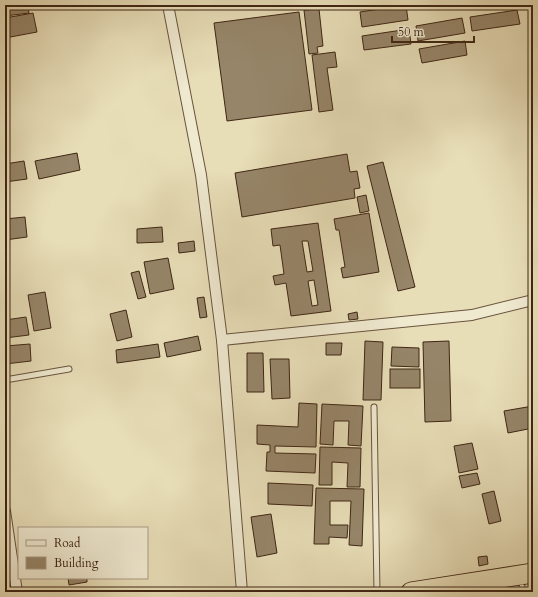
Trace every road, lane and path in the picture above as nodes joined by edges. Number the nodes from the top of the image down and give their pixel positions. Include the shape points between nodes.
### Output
1 (168, 5) edge
2 (533, 300) edge
3 (222, 340) junction
4 (69, 369) dead end
5 (5, 380) edge
6 (374, 407) dead end
7 (5, 511) edge
8 (527, 584) edge
9 (18, 592) edge
10 (242, 592) edge
11 (377, 592) edge
12 (411, 592) edge
13 (491, 592) edge

1 - 3 street via 201,175
2 - 3 street via 472,315
3 - 10 street
4 - 5 lane
6 - 11 lane
7 - 9 street
8 - 12 highway
8 - 13 highway

